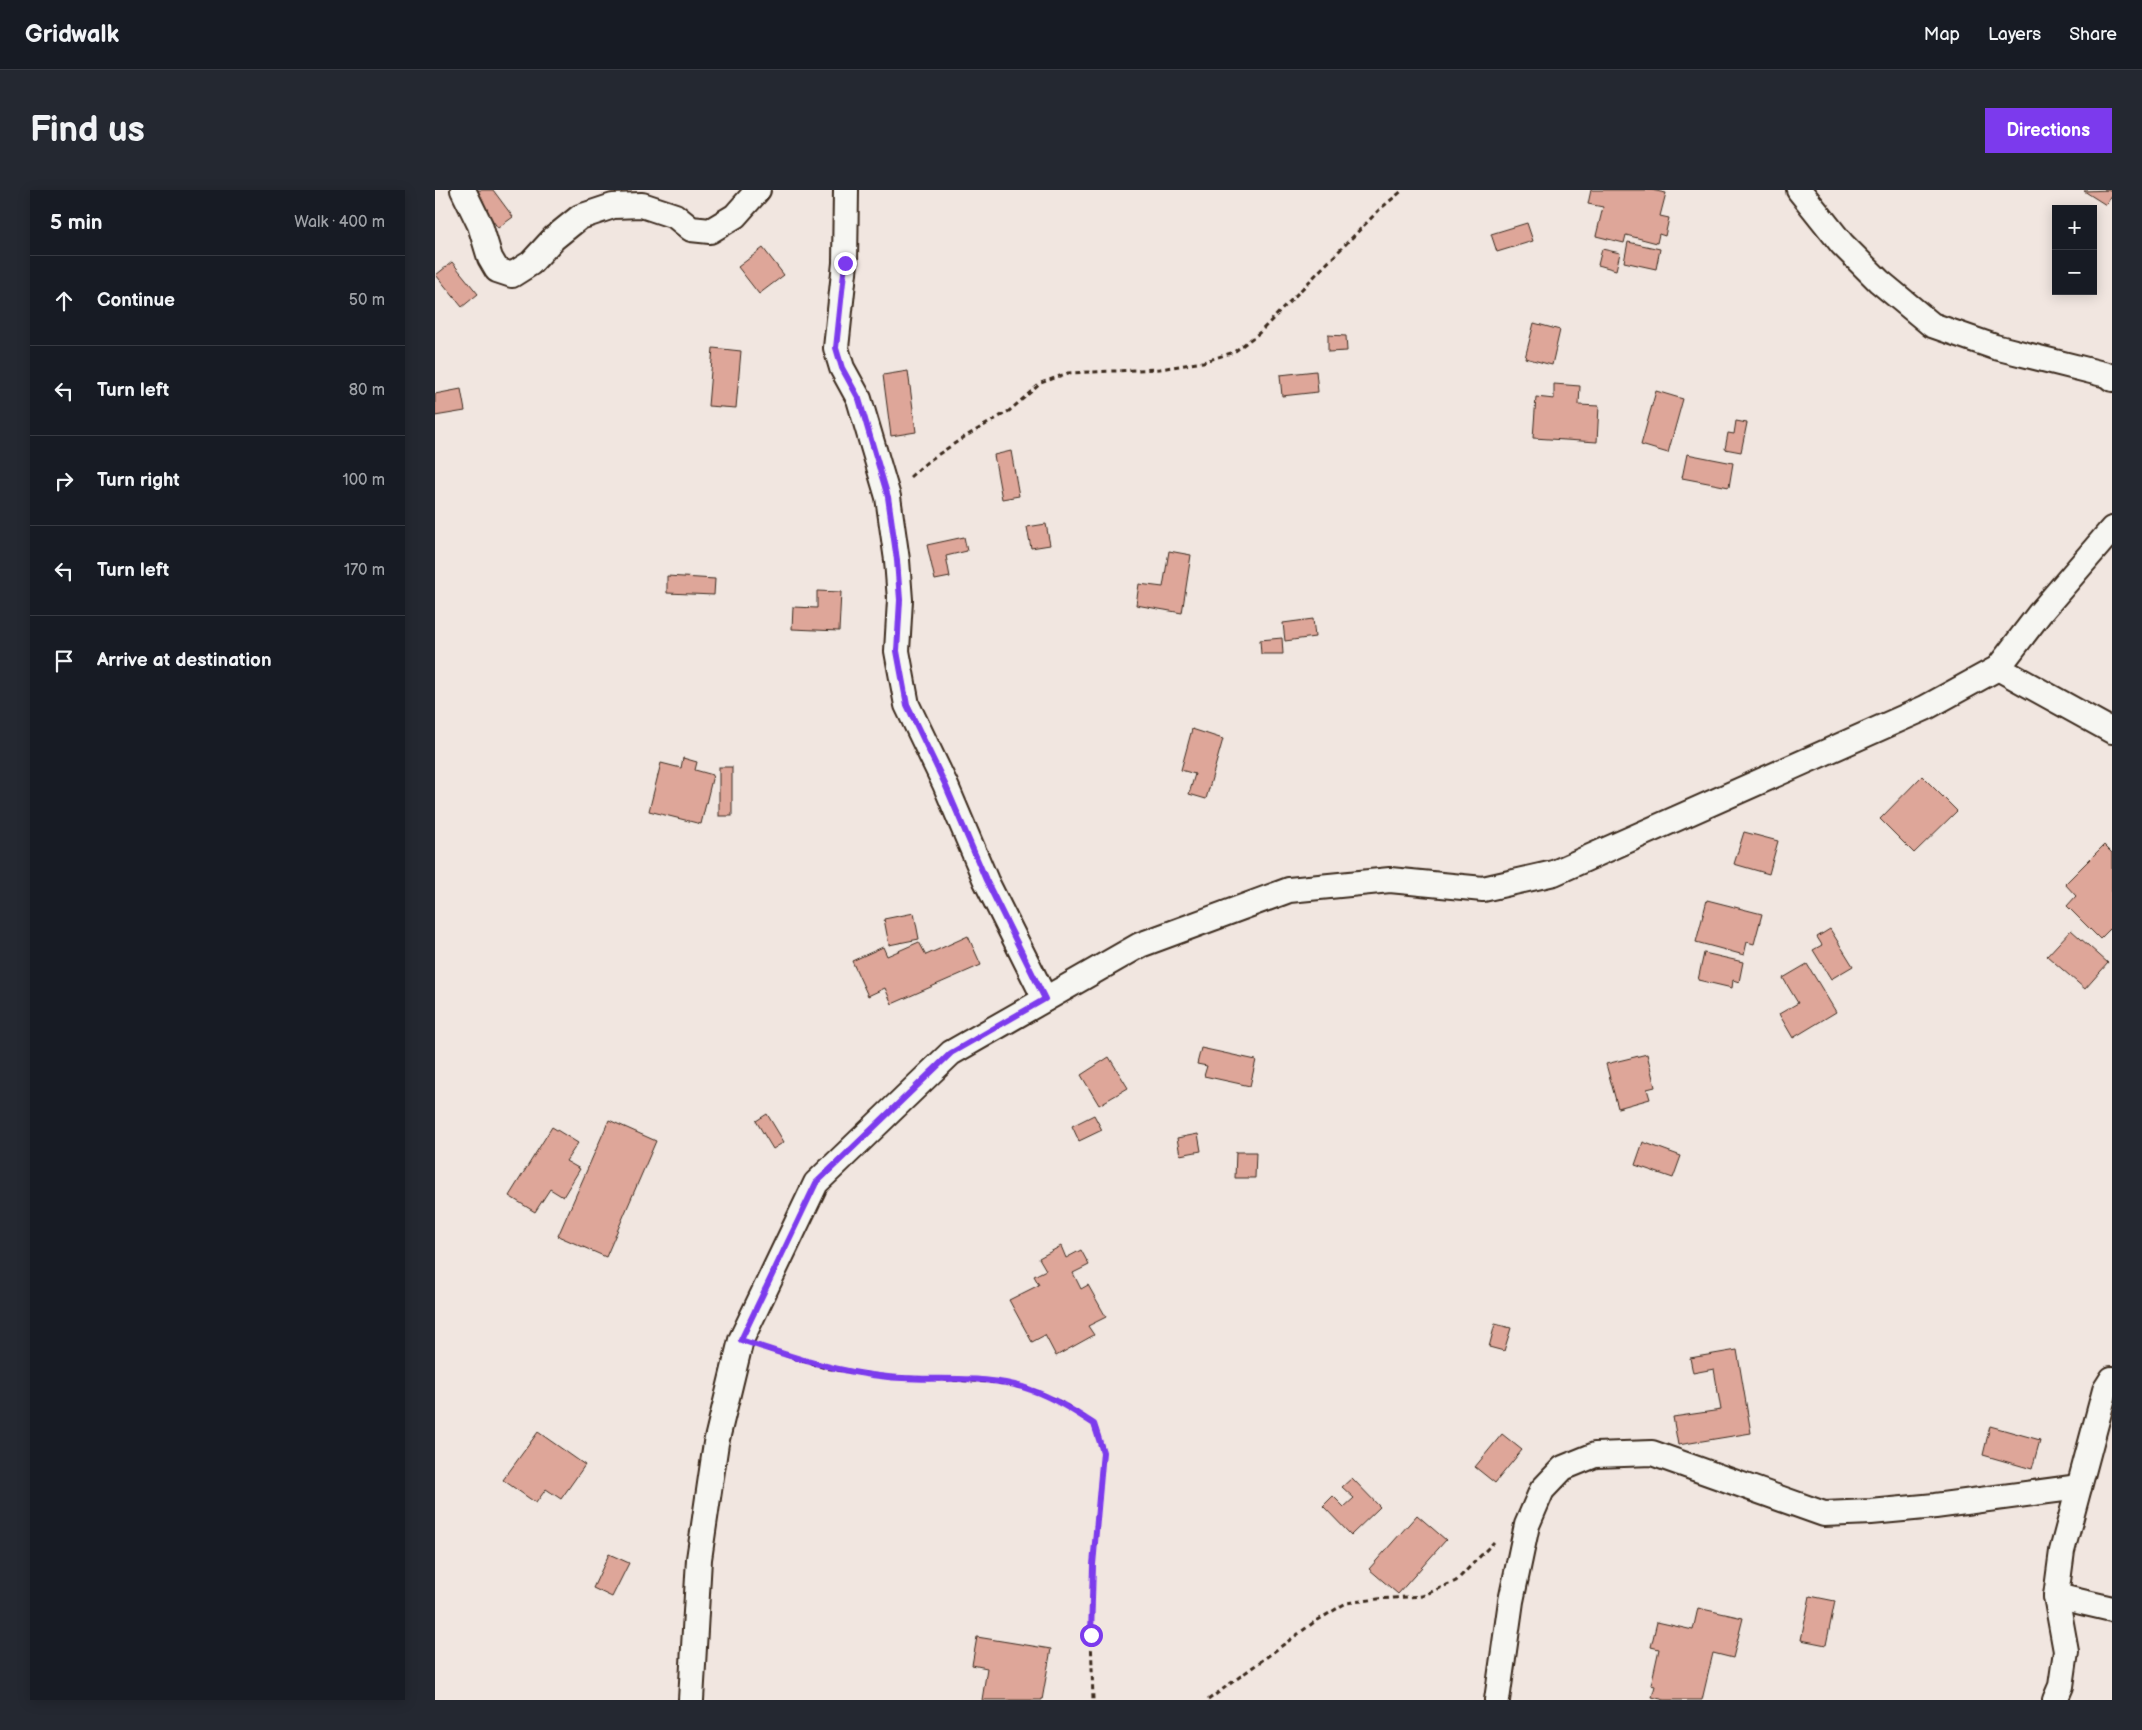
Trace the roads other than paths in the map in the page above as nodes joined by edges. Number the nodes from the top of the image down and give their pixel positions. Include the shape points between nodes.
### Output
1 (463, 190) edge
2 (758, 190) edge
3 (846, 190) edge
4 (1799, 190) edge
5 (2112, 379) edge
6 (2112, 529) edge
7 (1998, 668) junction
8 (2112, 731) edge
9 (1045, 999) junction
10 (2112, 1379) edge
11 (2079, 1487) junction
12 (2056, 1596) junction
13 (2112, 1609) edge
14 (691, 1700) edge
15 (1497, 1700) edge
16 (2055, 1700) edge

1 - 2 street via 480,225 490,258 497,270 511,275 531,263 580,217 613,206 642,205 675,216 691,229 710,232 735,216
3 - 9 street via 845,263 836,348 842,368 859,399 888,497 900,600 897,651 907,705 986,880
4 - 5 street via 1842,244 1932,326
6 - 7 street
7 - 8 street
7 - 9 street via 1925,708 1554,872 1483,888 1390,880 1289,890 1141,946
9 - 14 street via 951,1053 816,1183 741,1340 716,1443 699,1559
10 - 11 street via 2105,1390
11 - 12 street via 2062,1551
11 - 15 street via 1935,1506 1824,1514 1652,1453 1595,1455 1563,1468 1542,1490 1527,1525 1511,1601
12 - 13 street
12 - 16 street via 2066,1651 2061,1686

